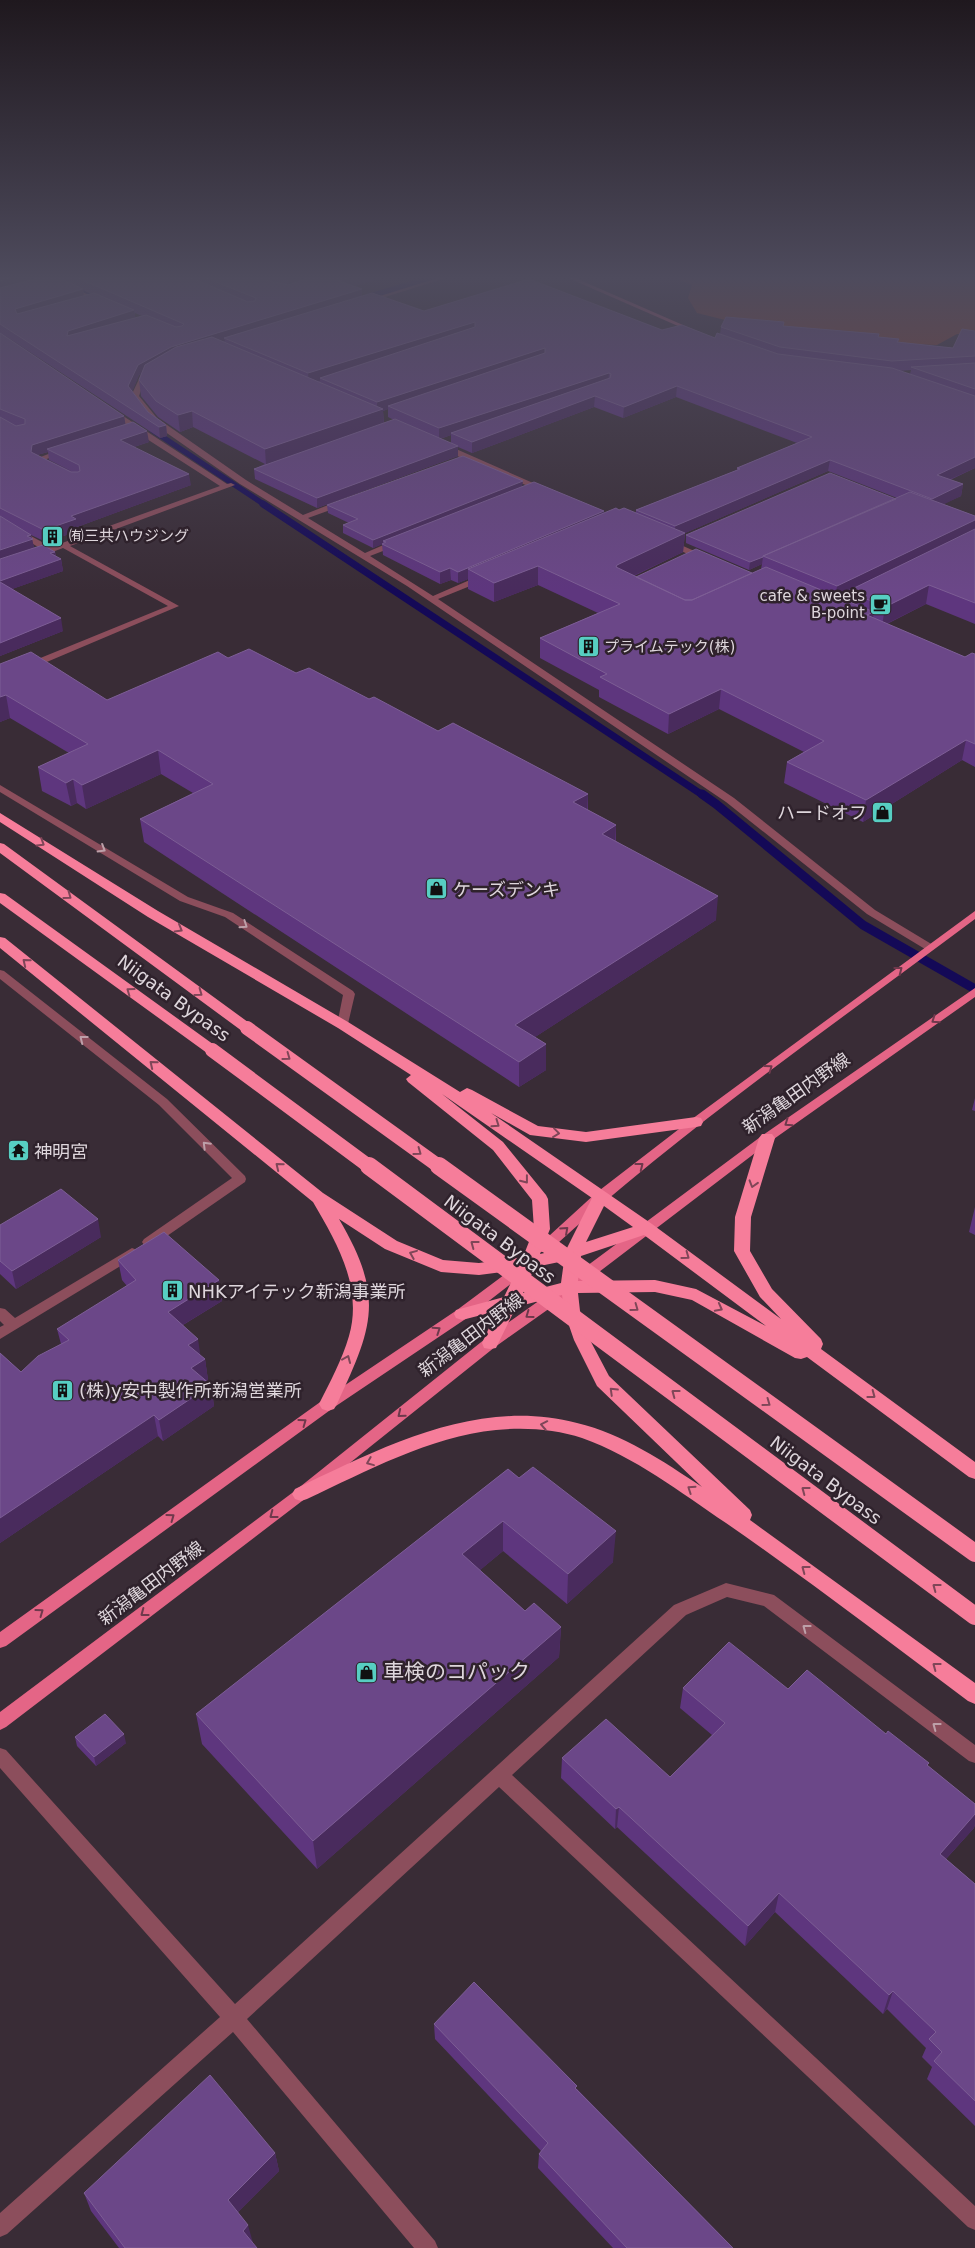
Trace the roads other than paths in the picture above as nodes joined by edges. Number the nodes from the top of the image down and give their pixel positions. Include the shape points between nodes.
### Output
1 (140, 382) edge
2 (102, 406) edge
3 (136, 428) junction
4 (127, 431) edge
5 (447, 441) edge
6 (73, 448) edge
7 (468, 457) junction
8 (459, 461) edge
9 (53, 468) edge
10 (244, 479) junction
11 (226, 487) junction
12 (537, 487) junction
13 (528, 490) edge
14 (555, 494) edge
15 (348, 501) edge
16 (302, 518) junction
17 (0, 521) edge
18 (410, 538) edge
19 (663, 540) edge
20 (681, 540) edge
21 (673, 544) junction
22 (63, 545) junction
23 (50, 550) junction
24 (693, 553) junction
25 (364, 556) junction
26 (684, 557) edge
27 (25, 559) edge
28 (717, 562) edge
29 (494, 573) edge
30 (432, 599) junction
31 (48, 672) edge
32 (0, 788) edge
33 (0, 817) edge
34 (0, 847) edge
35 (0, 897) edge
36 (975, 914) edge
37 (0, 941) edge
38 (929, 947) junction
39 (0, 973) edge
40 (975, 992) edge
41 (342, 1025) junction
42 (696, 1122) junction
43 (767, 1138) junction
44 (601, 1196) junction
45 (317, 1197) junction
46 (646, 1228) junction
47 (573, 1254) junction
48 (529, 1262) junction
49 (569, 1287) junction
50 (510, 1300) junction
51 (0, 1313) edge
52 (462, 1314) junction
53 (14, 1326) junction
54 (0, 1334) edge
55 (490, 1343) junction
56 (849, 1378) junction
57 (328, 1404) junction
58 (975, 1472) edge
59 (301, 1494) junction
60 (774, 1546) junction
61 (975, 1553) edge
62 (975, 1616) edge
63 (0, 1641) edge
64 (975, 1695) edge
65 (0, 1722) edge
66 (0, 1756) edge
67 (975, 1756) edge
68 (499, 1776) junction
69 (234, 2018) junction
70 (975, 2220) edge
71 (0, 2227) edge
72 (428, 2248) edge

1 - 10 street via 135,396 154,420
2 - 3 street
3 - 4 street
3 - 11 street
5 - 7 street via 438,444
6 - 9 street via 37,460
7 - 8 street
7 - 12 street
10 - 11 street
10 - 16 street
11 - 22 street
12 - 13 street
12 - 14 street
15 - 16 street
16 - 25 street
17 - 23 street
18 - 25 street
19 - 21 street
20 - 21 street
21 - 24 street
22 - 23 street
22 - 31 street via 175,606 36,664
23 - 27 street
24 - 26 street
24 - 28 street
25 - 30 street
29 - 30 street
30 - 38 street via 730,800 870,912
32 -> 41 street via 184,899 229,915 349,994
33 -> 41 highway via 153,914
34 -> 61 highway, Niigata Bypass, bridge
62 -> 35 highway, Niigata Bypass, bridge via 212,1050
36 - 38 main road, 新潟亀田内野線
45 -> 37 highway
42 -> 38 main road, 新潟亀田内野線
53 -> 39 street via 148,1243 240,1179 163,1102
40 -> 43 main road, 新潟亀田内野線
41 -> 42 highway via 535,1131 586,1137
41 -> 44 highway via 468,1104
41 -> 48 highway via 498,1146 540,1199 542,1229
44 -> 42 main road, 新潟亀田内野線
43 - 46 main road, 新潟亀田内野線
43 -> 56 highway via 743,1217 742,1251 766,1293
44 - 46 highway
44 - 47 highway
48 -> 44 main road, 新潟亀田内野線
48 -> 45 highway via 479,1269 441,1266 391,1245
57 -> 45 highway via 358,1335 362,1291 345,1241
46 - 47 highway
46 - 49 main road, 新潟亀田内野線
46 -> 56 highway
47 - 48 highway
47 - 49 highway
48 - 50 highway
48 - 52 main road, 新潟亀田内野線
49 - 50 highway
49 -> 55 main road, 新潟亀田内野線
49 -> 56 highway via 655,1286 696,1295
60 -> 49 highway via 603,1381 572,1311
50 - 52 highway
50 - 55 highway
51 - 53 street
57 -> 52 main road, 新潟亀田内野線
53 - 54 street
55 -> 59 main road, 新潟亀田内野線
56 -> 58 highway
63 -> 57 main road, 新潟亀田内野線
60 -> 59 highway via 657,1466 587,1433 535,1423 495,1423 437,1435
59 -> 65 main road, 新潟亀田内野線
64 -> 60 highway
66 - 69 street
67 -> 68 street via 768,1600 726,1590 680,1610
68 - 69 street
68 - 70 street
69 - 71 street
69 - 72 street

